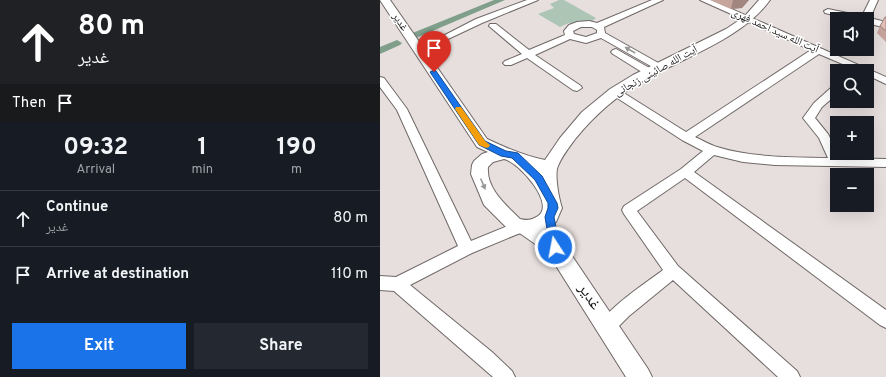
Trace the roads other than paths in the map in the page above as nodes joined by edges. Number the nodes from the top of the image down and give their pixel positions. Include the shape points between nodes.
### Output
1 (385, 0) edge
2 (534, 0) edge
3 (641, 0) edge
4 (659, 0) edge
5 (704, 0) edge
6 (764, 0) edge
7 (874, 0) edge
8 (649, 4) junction
9 (828, 11) dead end
10 (832, 12) edge
11 (869, 12) edge
12 (748, 19) junction
13 (874, 22) edge
14 (886, 25) edge
15 (493, 26) dead end
16 (598, 33) junction
17 (570, 36) junction
18 (445, 37) road end
19 (818, 50) junction
20 (528, 54) junction
21 (508, 63) dead end
22 (851, 64) edge
23 (654, 70) junction
24 (874, 75) edge
25 (380, 80) edge
26 (886, 81) edge
27 (577, 88) dead end
28 (615, 92) junction
29 (830, 94) edge
30 (686, 138) junction
31 (482, 143) junction
32 (712, 150) junction
33 (504, 154) junction
34 (522, 161) junction
35 (484, 162) junction
36 (836, 162) junction
37 (886, 163) edge
38 (548, 167) junction
39 (685, 172) junction
40 (550, 199) junction
41 (550, 217) junction
42 (523, 227) junction
43 (555, 247) junction
44 (467, 249) junction
45 (673, 271) junction
46 (380, 283) edge
47 (397, 284) junction
48 (886, 320) edge
49 (607, 326) junction
50 (506, 377) edge
51 (640, 377) edge
52 (791, 377) edge

1 - 31 main road, غدیر
2 - 18 street
3 - 8 street
4 - 8 street
5 - 12 street, آیت الله سید احمد فهری
6 - 12 main road, آیت الله صائینی زنجانی
7 - 11 street
8 - 16 street
9 - 10 street
12 - 19 street, آیت الله سید احمد فهری
12 - 23 main road, آیت الله صائینی زنجانی
13 - 14 street
15 - 20 street
16 - 17 street via 580,40
16 - 17 street via 590,24 576,25 568,31
16 - 23 street
17 - 20 street
19 - 22 street, آیت الله سید احمد فهری
19 - 30 street
20 - 21 street
20 - 27 street
23 - 28 main road, آیت الله صائینی زنجانی
24 - 26 street, آیت الله سید احمد فهری
25 - 44 street via 402,109
28 - 30 street
28 - 38 main road, آیت الله صائینی زنجانی via 587,115 564,142
29 - 36 street via 809,118 824,137
30 - 32 street
31 - 33 main road, غدیر
31 - 35 main road
32 - 36 street via 743,158
32 - 39 street
33 - 34 main road via 515,156
33 - 35 main road via 493,156
34 - 38 main road
34 - 40 main road via 539,178
35 -> 42 main road via 480,165 479,174 490,200 514,224
36 - 37 street
38 - 40 main road
39 - 45 street via 629,210
39 - 48 street
40 - 41 main road via 553,208
41 - 42 main road via 540,224
41 - 43 main road
42 - 43 main road, غدیر
42 - 44 street
43 - 49 main road, غدیر
44 - 47 street
45 - 49 street
45 - 52 street
46 - 47 street
47 - 50 street
49 - 51 main road, غدیر

